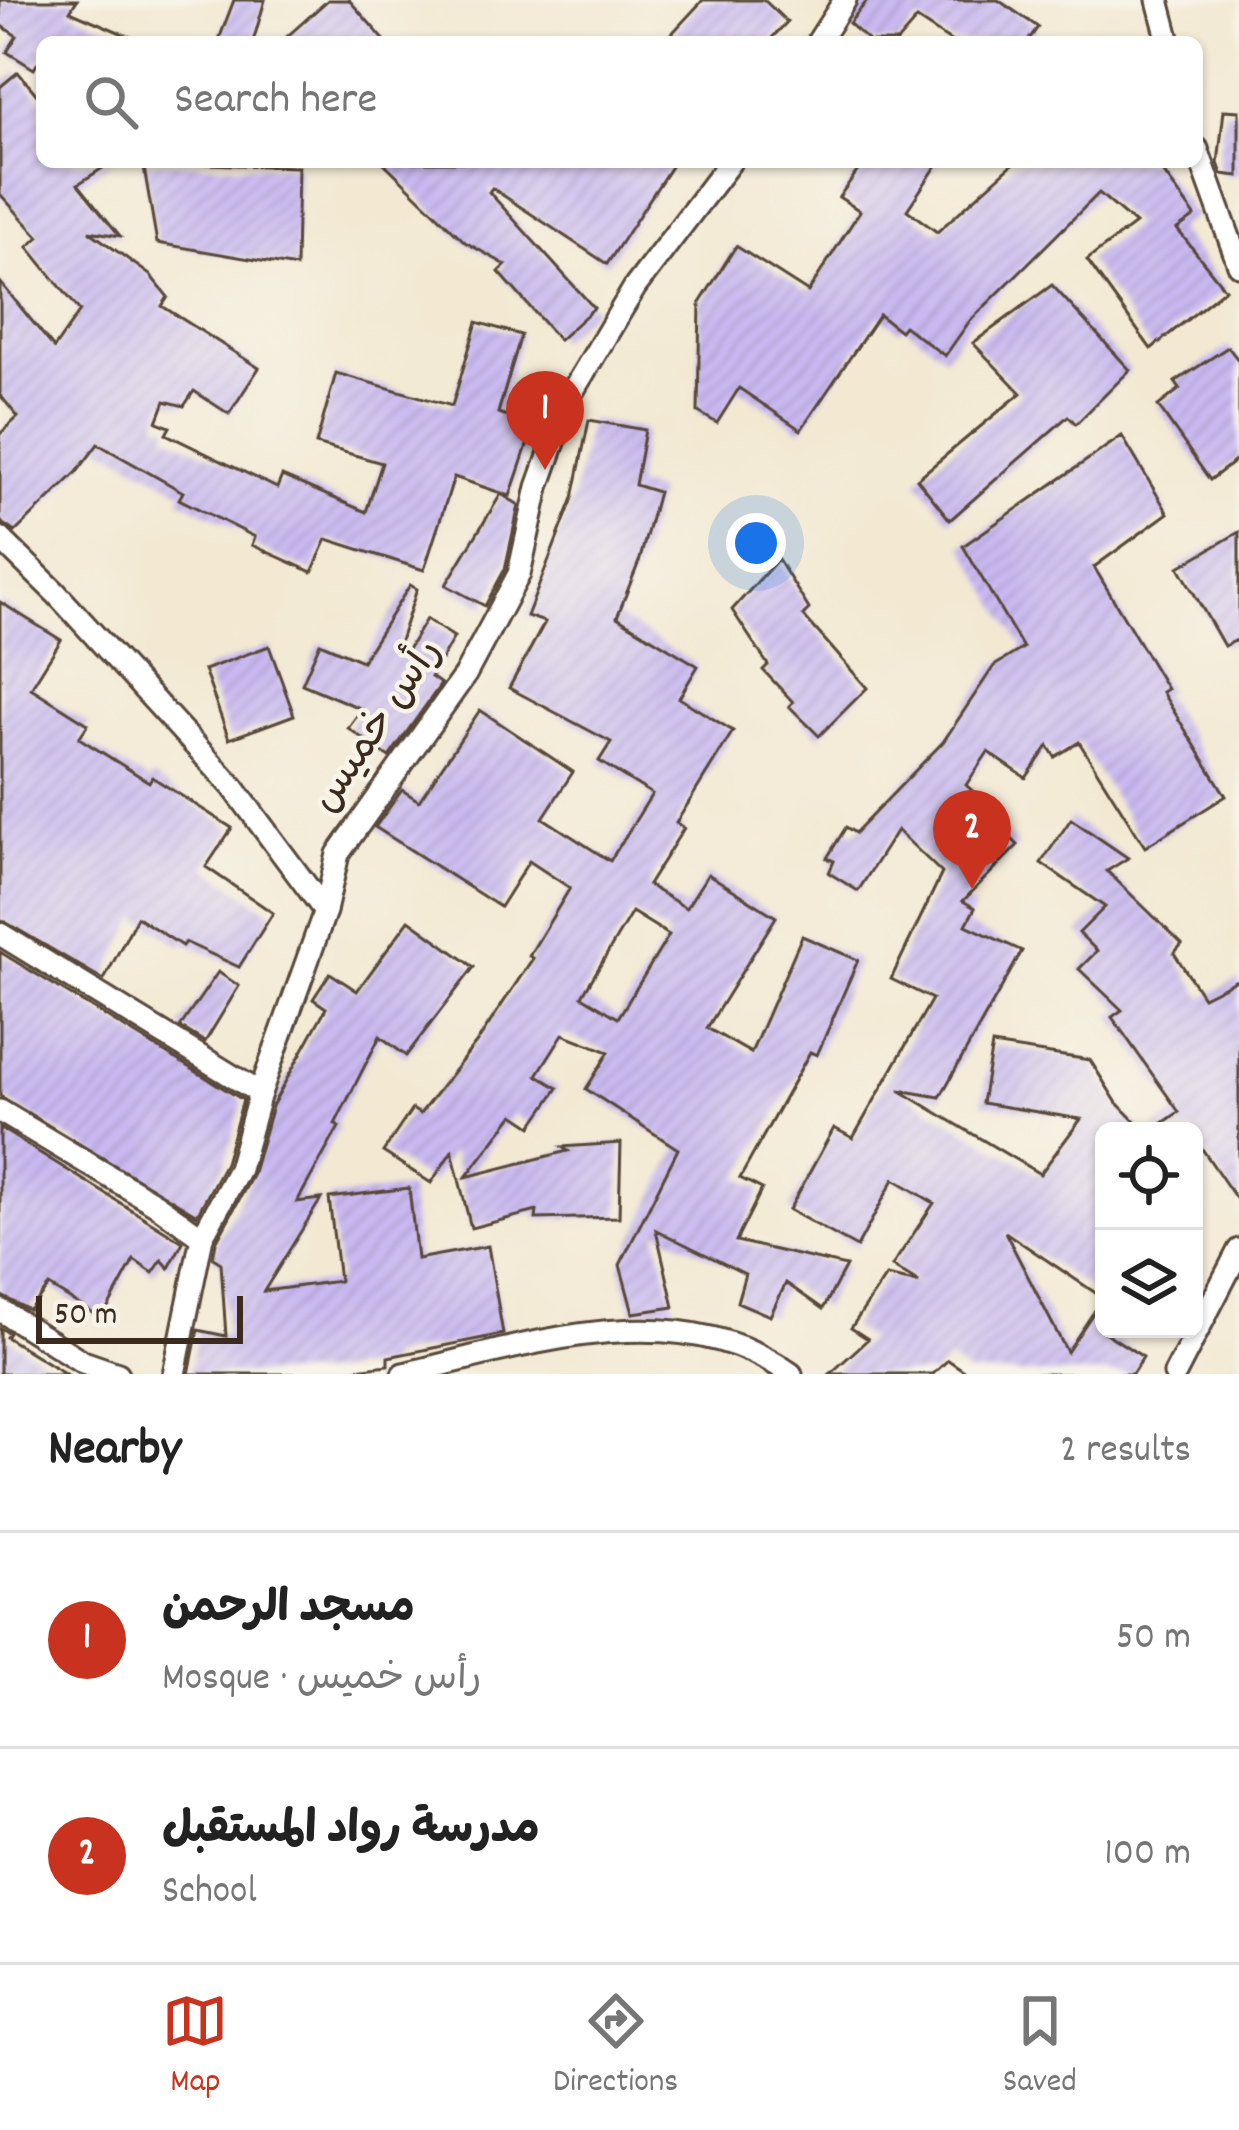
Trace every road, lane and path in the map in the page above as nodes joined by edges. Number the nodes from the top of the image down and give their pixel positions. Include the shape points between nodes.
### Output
1 (845, 0) edge
2 (1158, 0) edge
3 (822, 36) edge
4 (1167, 36) edge
5 (1203, 166) edge
6 (725, 168) edge
7 (1239, 265) edge
8 (0, 538) edge
9 (325, 911) junction
10 (0, 934) edge
11 (260, 1093) junction
12 (0, 1111) edge
13 (202, 1237) junction
14 (1239, 1250) edge
15 (0, 1310) edge
16 (118, 1374) edge
17 (174, 1374) edge
18 (403, 1374) edge
19 (791, 1374) edge
20 (1175, 1374) edge

1 - 3 street
2 - 4 street
5 - 7 street
6 - 9 street, رأس خميس via 635,286 572,392 538,487 519,574 465,675 338,854
8 - 9 street via 232,787
9 - 11 street, رأس خميس
10 - 11 street
11 - 13 street, رأس خميس via 239,1169
12 - 13 street
13 - 17 street, رأس خميس
14 - 20 street
15 - 16 street via 83,1362
18 - 19 street via 626,1328 707,1334 764,1354

